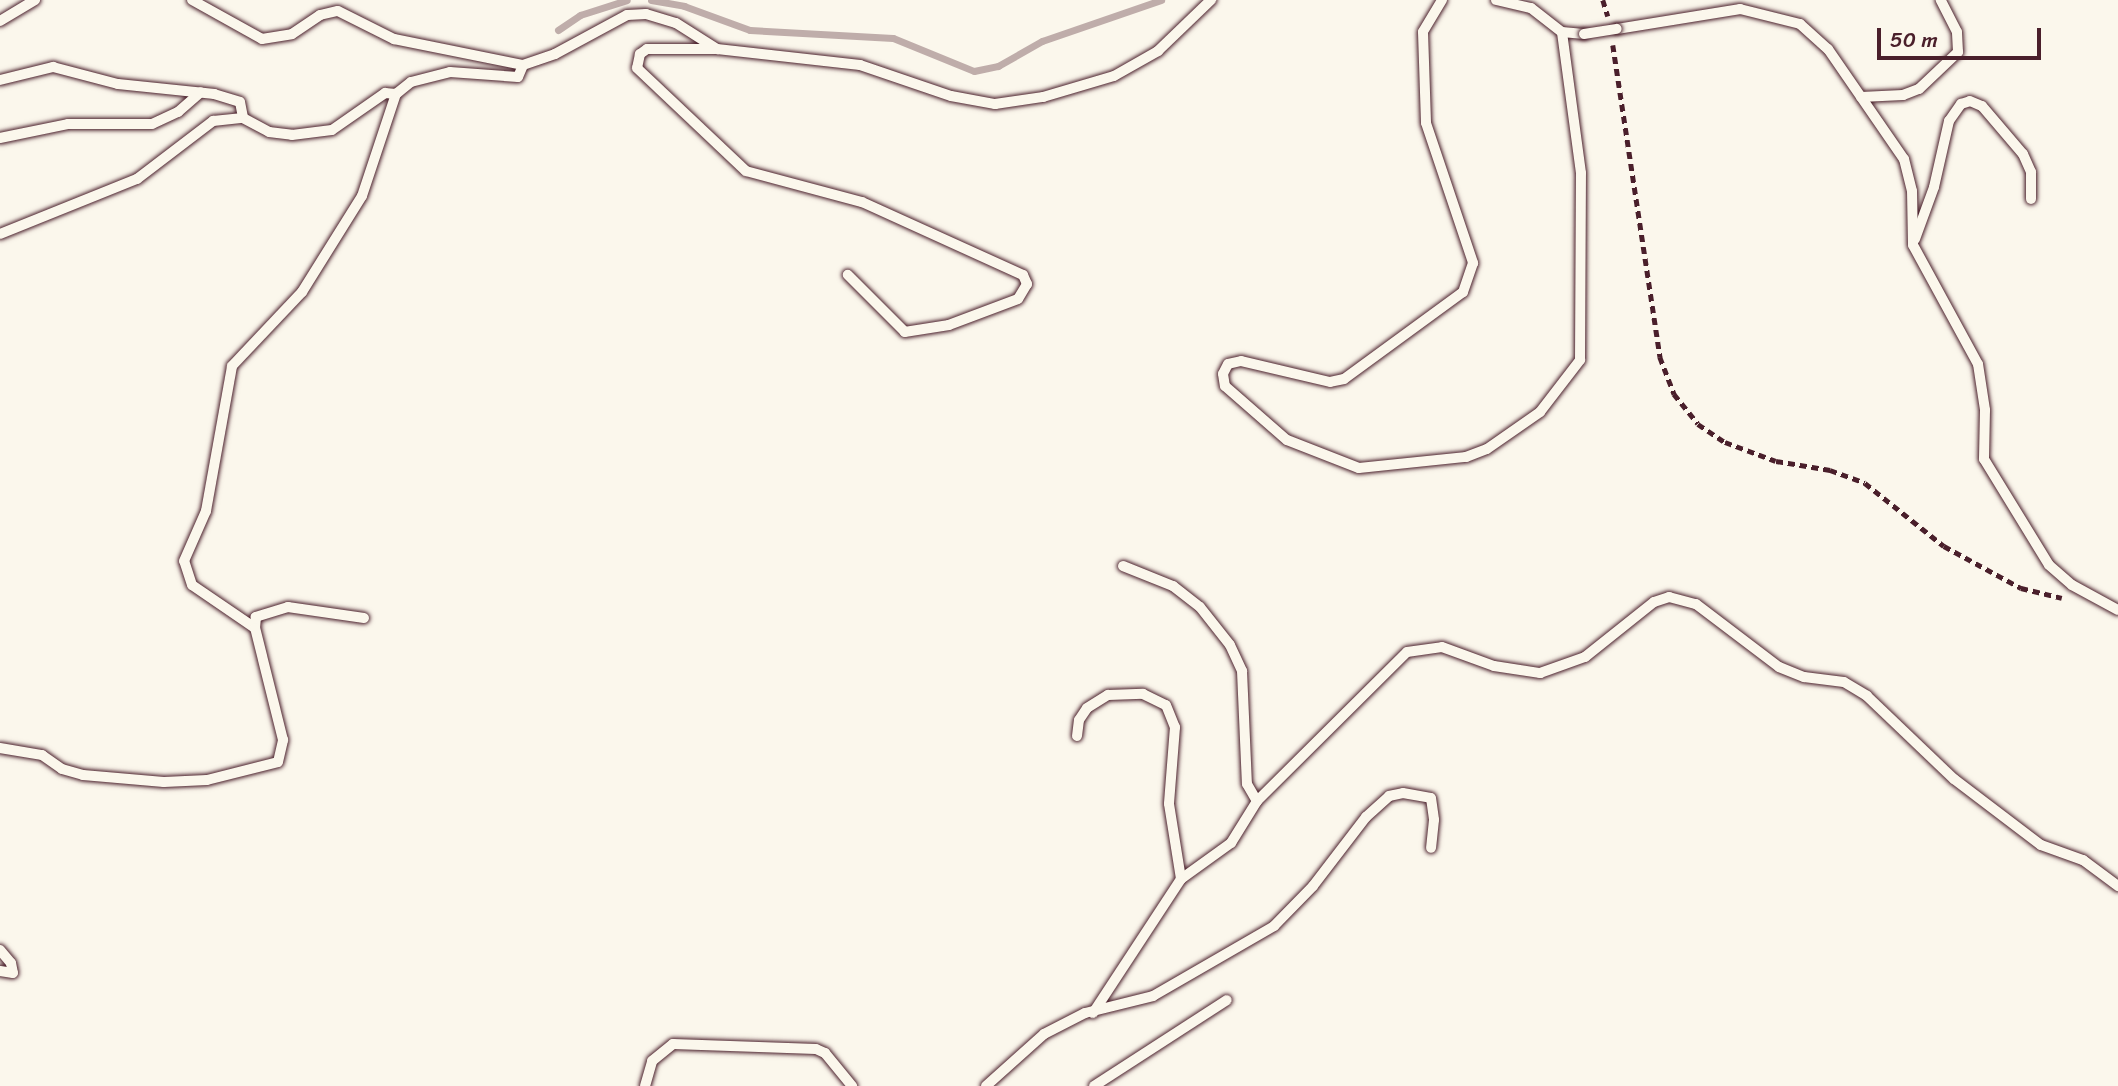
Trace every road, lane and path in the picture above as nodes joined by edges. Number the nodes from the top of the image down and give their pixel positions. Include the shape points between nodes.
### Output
1 (35, 0) edge
2 (192, 0) edge
3 (1211, 0) edge
4 (1442, 0) edge
5 (1496, 0) edge
6 (1603, 0) edge
7 (1941, 0) edge
8 (0, 21) edge
9 (1614, 28) junction
10 (1562, 32) junction
11 (1612, 41) dead end
12 (718, 50) junction
13 (523, 65) junction
14 (0, 80) edge
15 (201, 92) junction
16 (396, 94) junction
17 (1861, 97) junction
18 (243, 118) junction
19 (0, 138) edge
20 (2031, 199) dead end
21 (0, 234) edge
22 (1913, 245) junction
23 (848, 275) dead end
24 (1122, 566) dead end
25 (2070, 599) dead end
26 (2118, 610) edge
27 (364, 618) dead end
28 (255, 628) junction
29 (1077, 736) dead end
30 (0, 748) edge
31 (1257, 801) junction
32 (1431, 848) dead end
33 (1181, 879) junction
34 (2118, 886) edge
35 (0, 950) edge
36 (0, 971) edge
37 (1227, 1000) dead end
38 (1093, 1013) junction
39 (645, 1086) edge
40 (852, 1086) edge
41 (986, 1086) edge
42 (1094, 1086) edge

1 - 8 lane
2 - 13 lane via 262,39 292,34 320,15 338,11 394,39
3 - 12 lane via 1158,51 1114,76 1043,97 995,104 951,96 860,65
4 - 10 lane via 1423,32 1426,123 1473,263 1463,292 1344,379 1330,382 1241,360 1227,363 1223,374 1225,386 1287,440 1359,468 1466,457 1487,449 1540,412 1580,360 1581,173
5 - 10 lane via 1531,8
6 - 9 path
7 - 17 lane via 1957,32 1958,52 1919,89 1903,96
9 - 10 lane, bridge via 1584,34
9 - 17 lane via 1740,9 1772,15 1800,24 1828,49
11 - 25 path via 1660,357 1674,394 1690,414 1725,442 1776,461 1830,470 1865,483 1944,546 2021,588
12 - 13 lane via 676,23 646,14 627,15 555,54
12 - 23 lane via 647,49 640,54 637,68 746,171 862,202 1023,275 1027,284 1018,299 949,325 905,332
13 - 16 lane via 518,77 450,72 411,82
14 - 15 lane via 52,66 118,84
15 - 18 lane via 240,102
15 - 19 lane via 178,112 152,124 68,124
16 - 18 lane via 385,93 332,130 292,135 270,132
16 - 28 lane via 362,196 302,292 232,366 206,511 184,561 192,585
17 - 22 lane via 1904,159 1912,191
18 - 21 lane via 213,121 137,179
20 - 22 lane via 2031,172 2023,154 1982,106 1970,101 1961,104 1949,121 1934,187
22 - 26 lane via 1978,364 1985,410 1984,459 2049,565
24 - 31 lane via 1173,586 1200,607 1230,645 1242,671 1247,784
27 - 28 lane via 278,608 256,618
28 - 30 lane via 283,740 278,762 207,780 164,782 83,775 62,769 42,755
29 - 33 lane via 1087,708 1108,695 1143,694 1167,705 1175,727 1169,804
31 - 33 lane via 1231,843
31 - 34 lane via 1406,652 1442,647 1494,666 1540,673 1585,657 1654,602 1670,597 1696,604 1779,667 1804,677 1844,682 1867,696 1954,779 2041,845 2083,860
32 - 38 lane via 1434,820 1430,798 1403,793 1389,796 1274,926 1153,996
33 - 38 lane
35 - 36 lane via 13,973
37 - 42 lane
38 - 41 lane via 1044,1034
39 - 40 lane via 652,1061 673,1044 816,1049 825,1053

